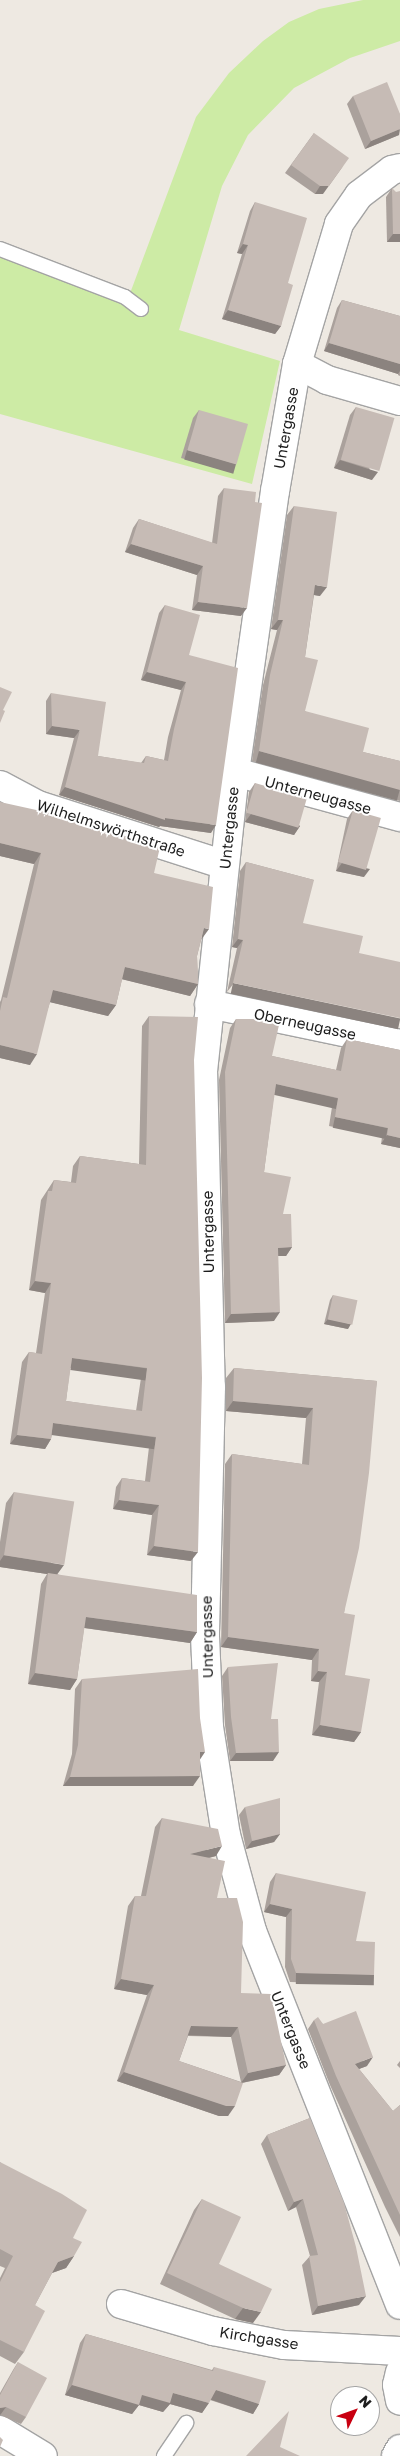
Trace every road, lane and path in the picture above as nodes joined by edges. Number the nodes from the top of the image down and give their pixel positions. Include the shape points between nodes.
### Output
1 (400, 168) edge
2 (0, 249) edge
3 (141, 309) dead end
4 (297, 364) junction
5 (400, 401) edge
6 (235, 772) junction
7 (0, 785) edge
8 (400, 817) edge
9 (225, 865) junction
10 (209, 1004) junction
11 (400, 1044) edge
12 (121, 2304) dead end
13 (400, 2305) edge
14 (400, 2351) edge
15 (400, 2372) edge
16 (400, 2401) edge
17 (186, 2423) dead end
18 (0, 2430) edge
19 (400, 2449) edge
20 (43, 2456) edge
21 (164, 2456) edge
22 (396, 2456) edge

1 - 4 street, Untergasse via 392,170 359,195 339,224
2 - 3 lane via 125,297
4 - 5 street via 327,380
4 - 6 street, Untergasse via 275,490
6 - 8 street, Unterneugasse
6 - 9 street, Untergasse
7 - 9 street, Wilhelmswörthstraße via 38,805
9 - 10 street, Untergasse
10 - 11 street, Oberneugasse
10 - 13 street, Untergasse via 203,1069 212,1387 205,1636 210,1727 226,1835 252,1931
12 - 14 street, Kirchgasse via 213,2331 284,2345
15 - 16 street via 396,2384
17 - 21 lane
18 - 20 street
19 - 22 street

